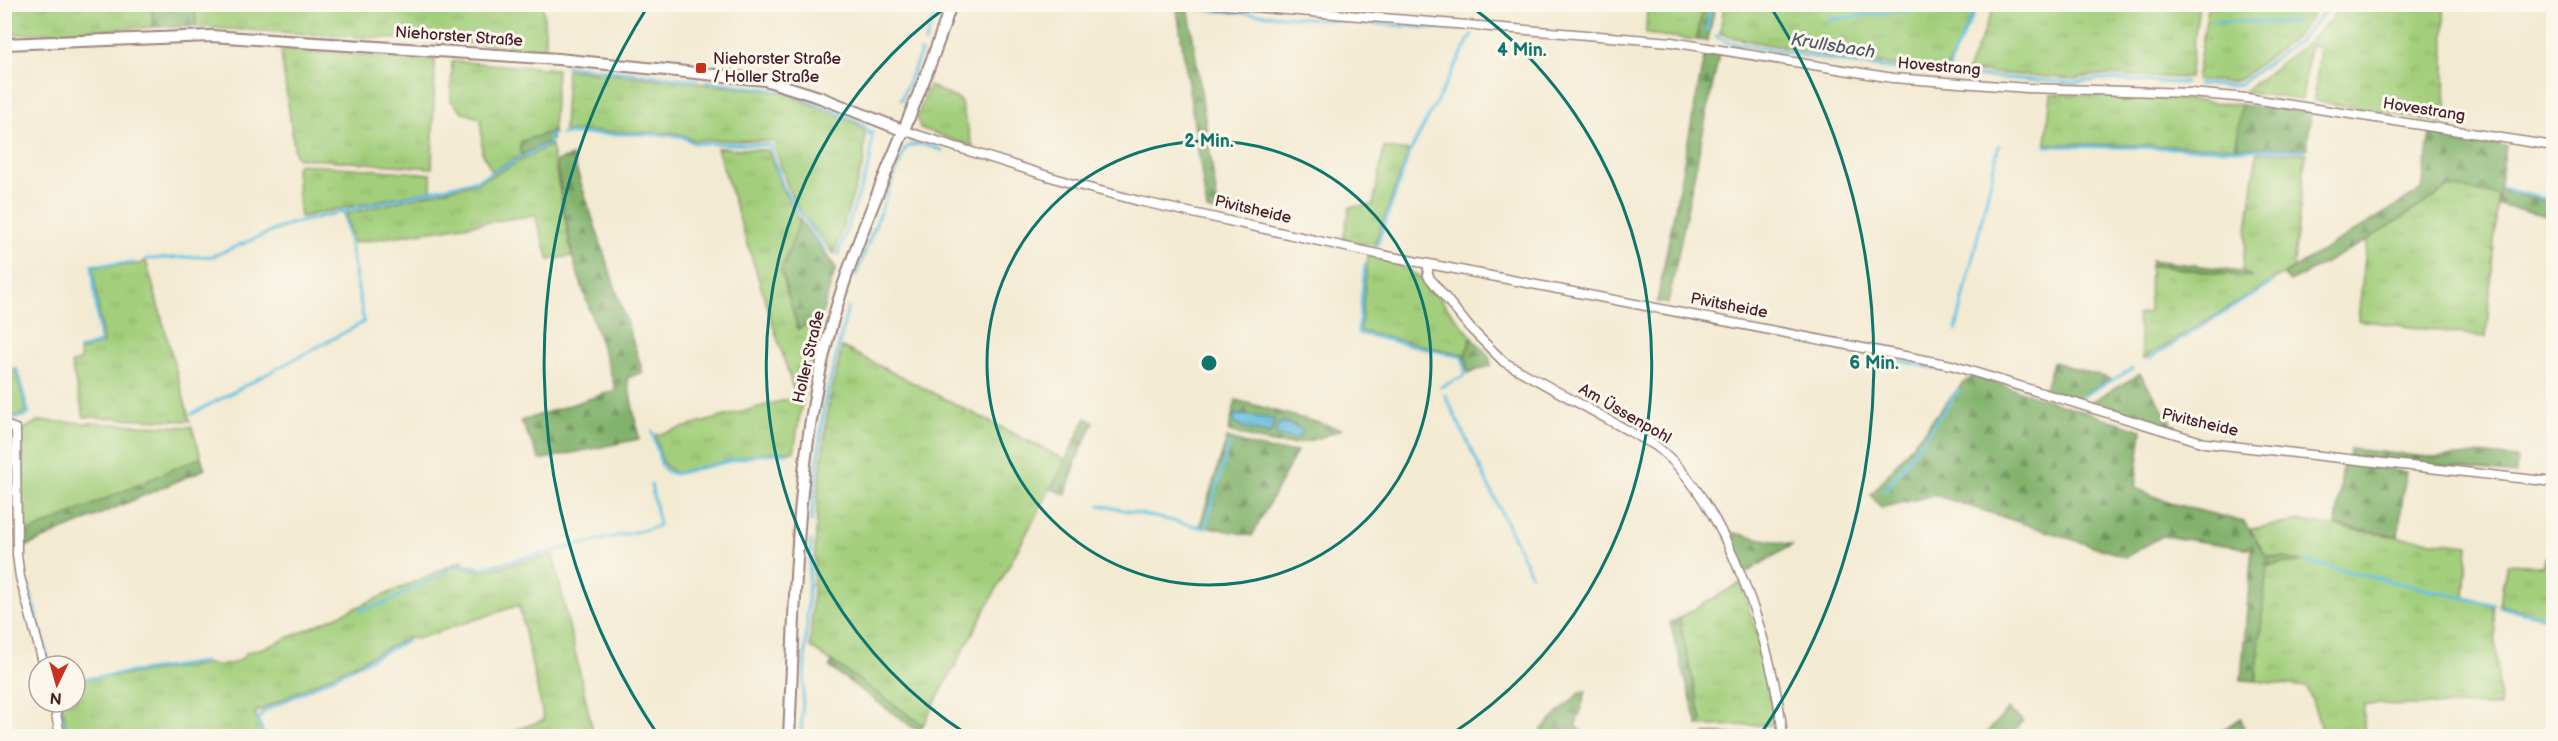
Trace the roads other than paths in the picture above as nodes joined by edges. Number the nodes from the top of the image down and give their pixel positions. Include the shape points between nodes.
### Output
1 (951, 4) edge
2 (1215, 4) edge
3 (4, 44) edge
4 (902, 130) junction
5 (2553, 146) edge
6 (1428, 264) junction
7 (4, 425) edge
8 (2553, 483) edge
9 (41, 654) edge
10 (56, 714) edge
11 (60, 736) edge
12 (789, 736) edge
13 (1783, 736) edge

1 - 4 street, Holler Straße
2 - 5 street, Hovestrang via 1671,42 1893,78 2247,98
3 - 4 street, Niehorster Straße via 211,36 558,59 765,80
4 - 6 street, Pivitsheide via 1081,186
4 - 12 street, Holler Straße via 844,279 817,382 801,501
6 - 8 street, Pivitsheide via 1931,361 2205,443
6 - 13 street, Am Üssenpohl via 1428,276 1504,362 1656,446 1694,487 1720,532 1755,614
7 - 9 street via 16,429 17,555
10 - 11 street

